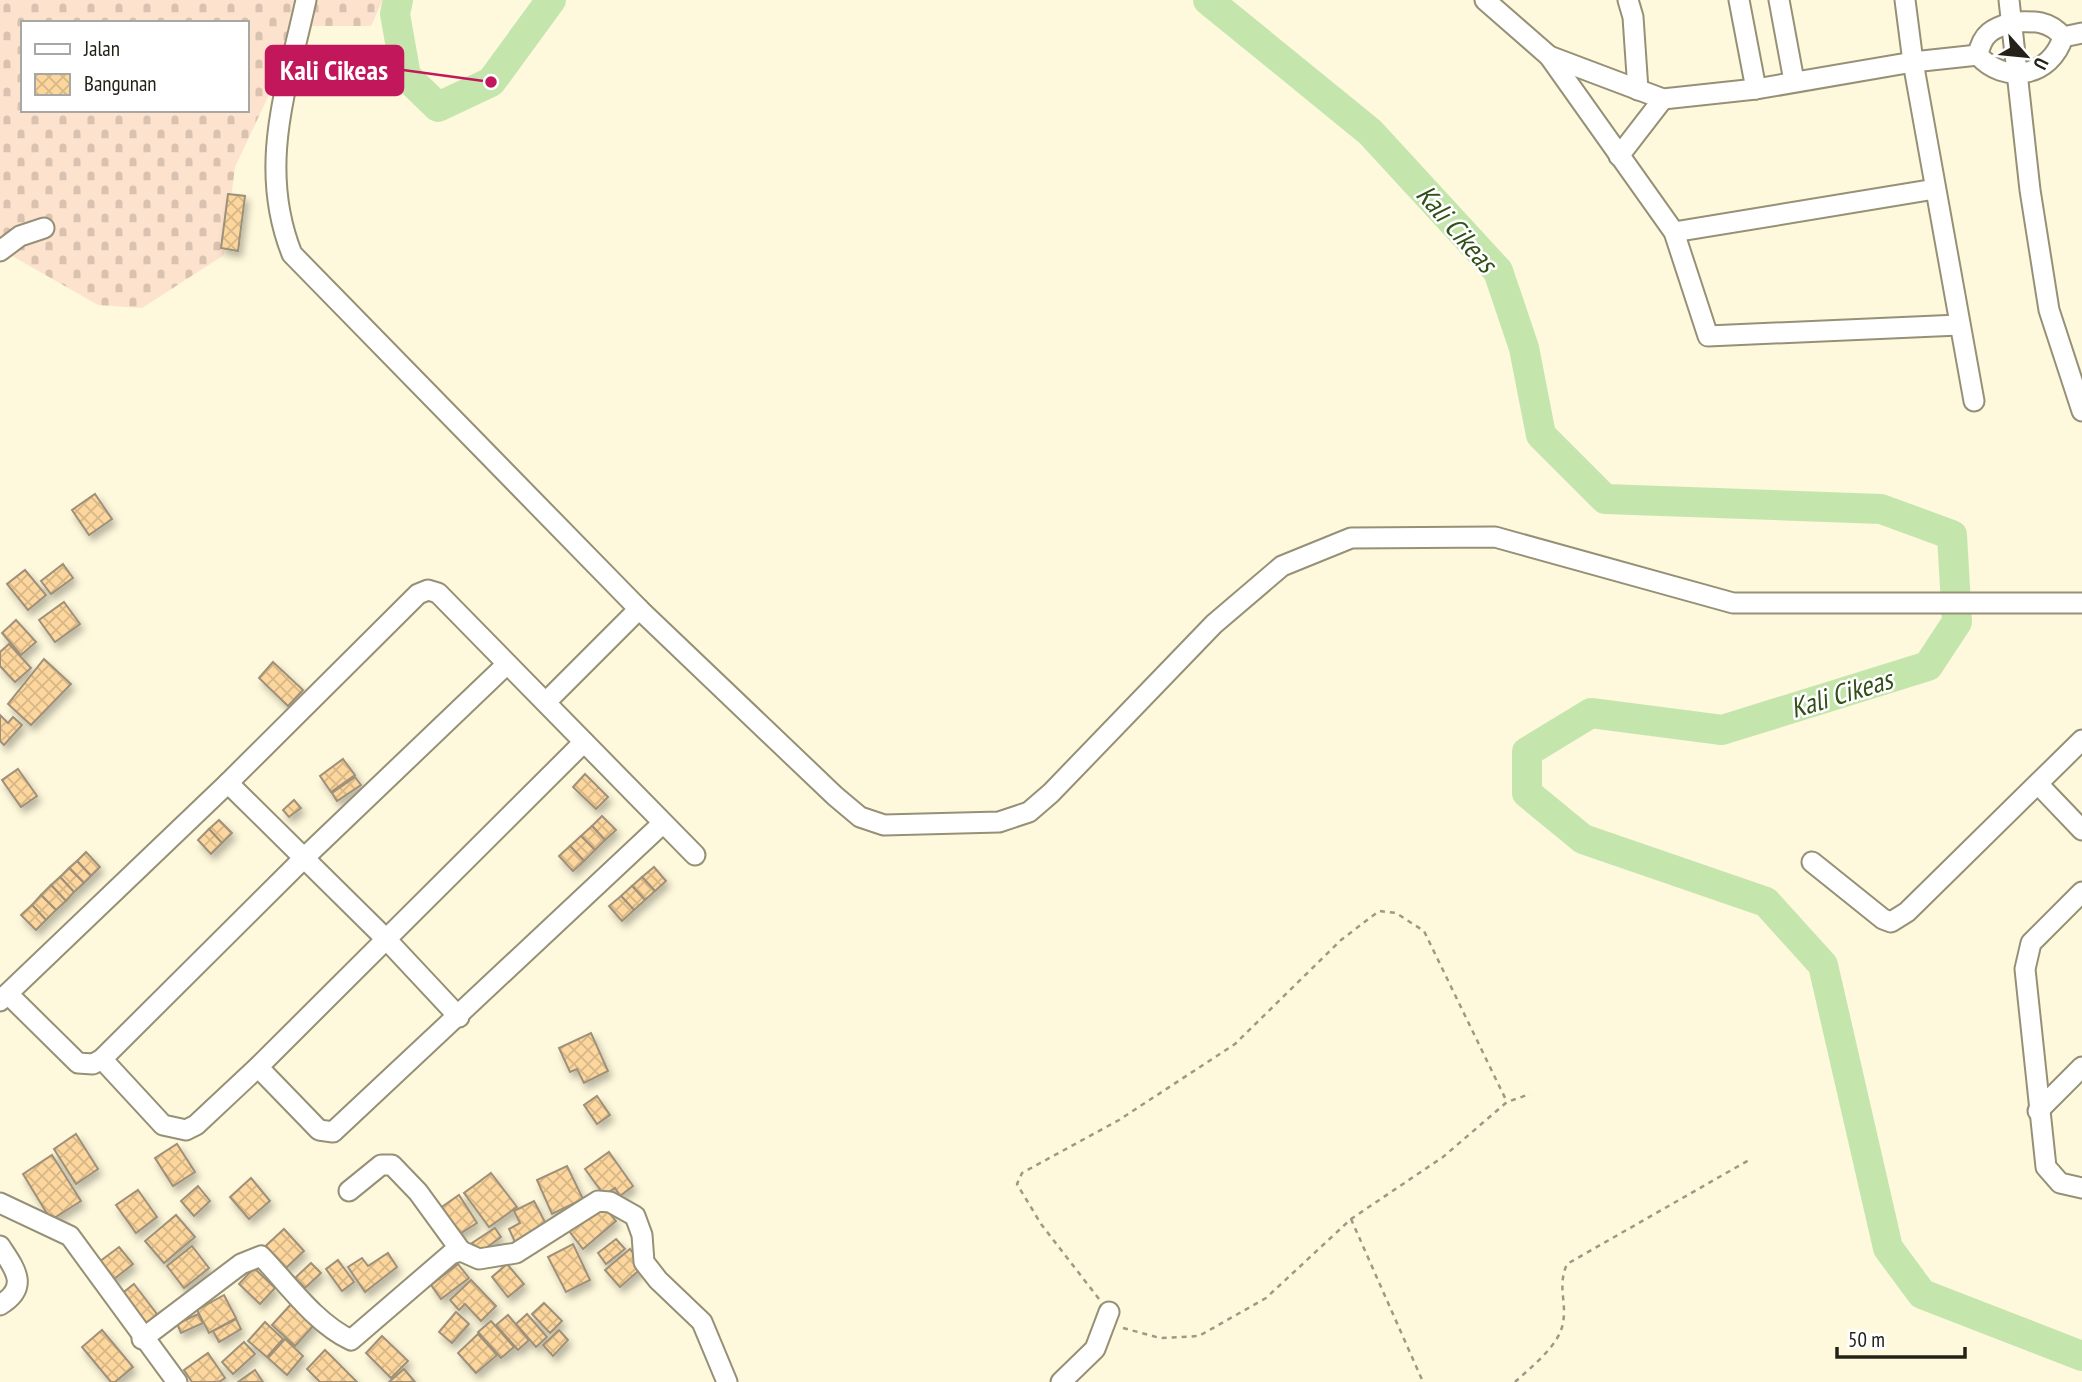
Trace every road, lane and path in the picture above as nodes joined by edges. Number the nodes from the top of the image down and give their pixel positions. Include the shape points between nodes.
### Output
1 (306, 0) edge
2 (1628, 0) edge
3 (1739, 0) edge
4 (1779, 0) edge
5 (1905, 0) edge
6 (2009, 0) edge
7 (1496, 3) edge
8 (2013, 22) junction
9 (2072, 35) edge
10 (1978, 55) junction
11 (1549, 56) junction
12 (1913, 62) junction
13 (2018, 72) junction
14 (1794, 80) junction
15 (1756, 89) junction
16 (1638, 90) junction
17 (1663, 99) junction
18 (1619, 156) junction
19 (1935, 190) junction
20 (44, 228) dead end
21 (1674, 232) junction
22 (0, 251) edge
23 (1959, 325) junction
24 (1975, 401) dead end
25 (2082, 411) edge
26 (2082, 603) edge
27 (639, 609) junction
28 (506, 664) junction
29 (546, 702) junction
30 (2082, 740) edge
31 (584, 742) junction
32 (228, 783) junction
33 (2038, 784) junction
34 (662, 824) junction
35 (2082, 830) edge
36 (695, 855) dead end
37 (304, 858) junction
38 (1812, 862) dead end
39 (2082, 891) edge
40 (386, 939) junction
41 (4, 998) edge
42 (459, 1017) junction
43 (102, 1059) junction
44 (258, 1067) junction
45 (2082, 1067) edge
46 (1530, 1094) dead end
47 (1507, 1102) junction
48 (2038, 1111) junction
49 (1749, 1160) dead end
50 (2082, 1188) edge
51 (349, 1191) dead end
52 (0, 1203) edge
53 (1351, 1219) junction
54 (0, 1246) edge
55 (461, 1251) junction
56 (0, 1305) edge
57 (1109, 1312) junction
58 (142, 1339) junction
59 (177, 1382) edge
60 (727, 1382) edge
61 (1061, 1382) edge
62 (1423, 1382) edge
63 (1515, 1382) edge

1 - 27 street via 275,142 279,221 292,254
2 - 16 street
3 - 15 street
4 - 14 street
5 - 12 street
6 - 8 street
7 - 11 street
8 - 9 street via 2041,22
8 - 10 street via 1994,27 1983,38
8 - 13 street
9 - 13 street via 2042,68
10 - 12 street
10 - 13 street via 1994,70
11 - 16 street
11 - 18 street
12 - 14 street
12 - 19 street
13 - 25 street via 2049,310
14 - 15 street
15 - 17 street
16 - 17 street
17 - 18 street
18 - 21 street
19 - 21 street
19 - 23 street
20 - 22 street via 20,236
21 - 23 street via 1704,333 1711,338
23 - 24 street
26 - 27 street via 1734,603 1495,537 1351,538 1282,566 1214,624 1029,812 999,822 884,825 860,817 835,796
27 - 29 street
28 - 29 street
28 - 32 street via 438,593 418,594
28 - 37 street
29 - 31 street
30 - 33 street
31 - 34 street
31 - 40 street
32 - 37 street
32 - 41 street
33 - 35 street
33 - 38 street via 1907,912 1891,922
34 - 36 street
34 - 42 street
37 - 40 street
37 - 43 street
39 - 48 street via 2031,943 2026,954
40 - 42 street
40 - 44 street
41 - 43 street via 78,1063
42 - 44 street via 332,1132 319,1130
43 - 44 street via 163,1125 186,1130
45 - 48 street
46 - 47 path
47 - 53 path via 1443,1157
47 - 57 path via 1424,931 1396,914 1379,911 1340,940 1235,1044 1119,1120 1021,1173 1017,1184 1041,1224
48 - 50 street via 2049,1173 2060,1183
49 - 63 path via 1567,1264 1562,1276 1560,1330 1546,1352
51 - 55 street via 381,1165 392,1165
52 - 58 street via 70,1236
53 - 57 path via 1266,1298 1199,1336 1160,1338 1122,1328
53 - 62 path
54 - 56 street via 15,1270 17,1288 14,1296
55 - 58 street via 451,1254 351,1340 313,1310 261,1256 241,1264
55 - 60 street via 479,1259 516,1254 598,1201 610,1202 635,1216 645,1262 702,1322
57 - 61 street via 1095,1349
58 - 59 street

